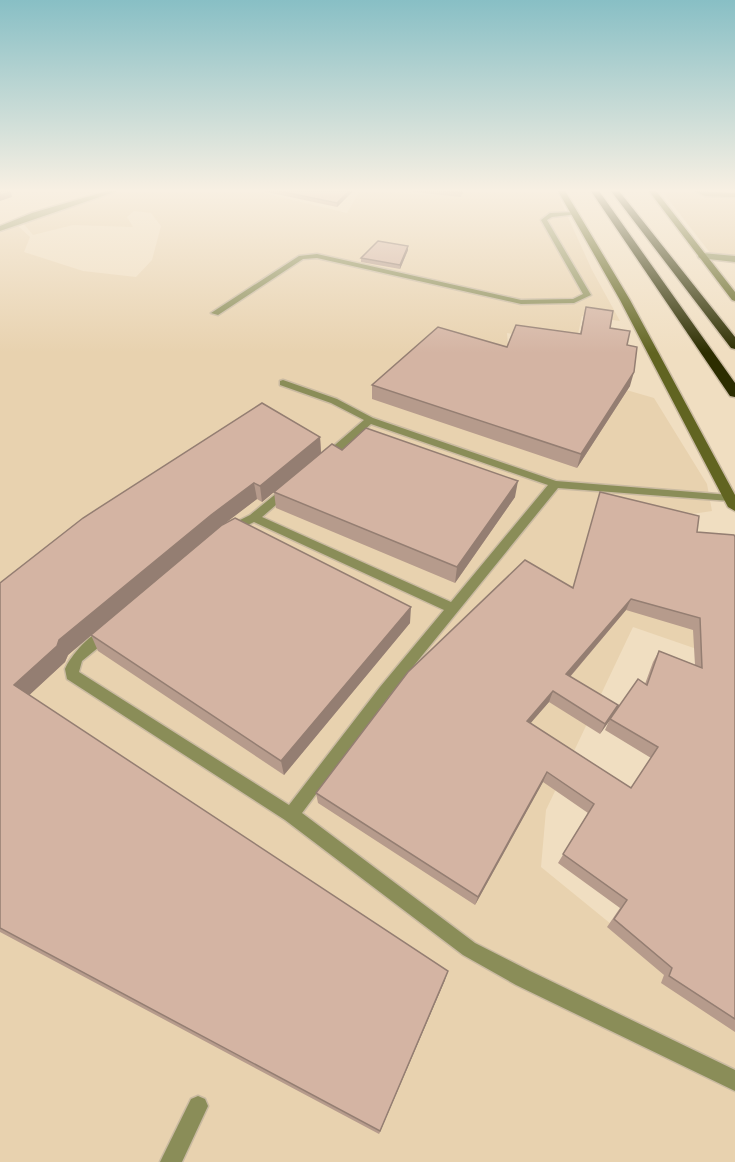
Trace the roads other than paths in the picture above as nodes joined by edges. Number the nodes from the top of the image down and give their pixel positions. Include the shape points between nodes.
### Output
1 (558, 245) edge
2 (593, 245) edge
3 (633, 245) edge
4 (658, 245) edge
5 (694, 245) edge
6 (702, 256) junction
7 (735, 258) edge
8 (735, 298) edge
9 (215, 313) dead end
10 (735, 345) edge
11 (283, 382) dead end
12 (735, 393) edge
13 (370, 420) junction
14 (317, 465) edge
15 (299, 480) edge
16 (555, 484) junction
17 (733, 503) edge
18 (254, 518) junction
19 (220, 536) edge
20 (454, 609) junction
21 (117, 624) edge
22 (291, 815) junction
23 (735, 1081) edge
24 (198, 1106) dead end
25 (171, 1162) edge

1 - 9 lane via 586,295 573,301 521,302 317,256 301,257
2 - 17 street
3 - 12 highway
4 - 10 highway
5 - 6 street
6 - 7 street
6 - 8 street
11 - 13 lane via 334,401
13 - 14 lane
13 - 16 lane
15 - 18 lane
16 - 17 lane
16 - 20 lane
18 - 19 lane
18 - 20 lane
20 - 22 lane via 385,691
21 - 22 lane via 74,661 72,675
22 - 23 lane via 469,949
24 - 25 lane

